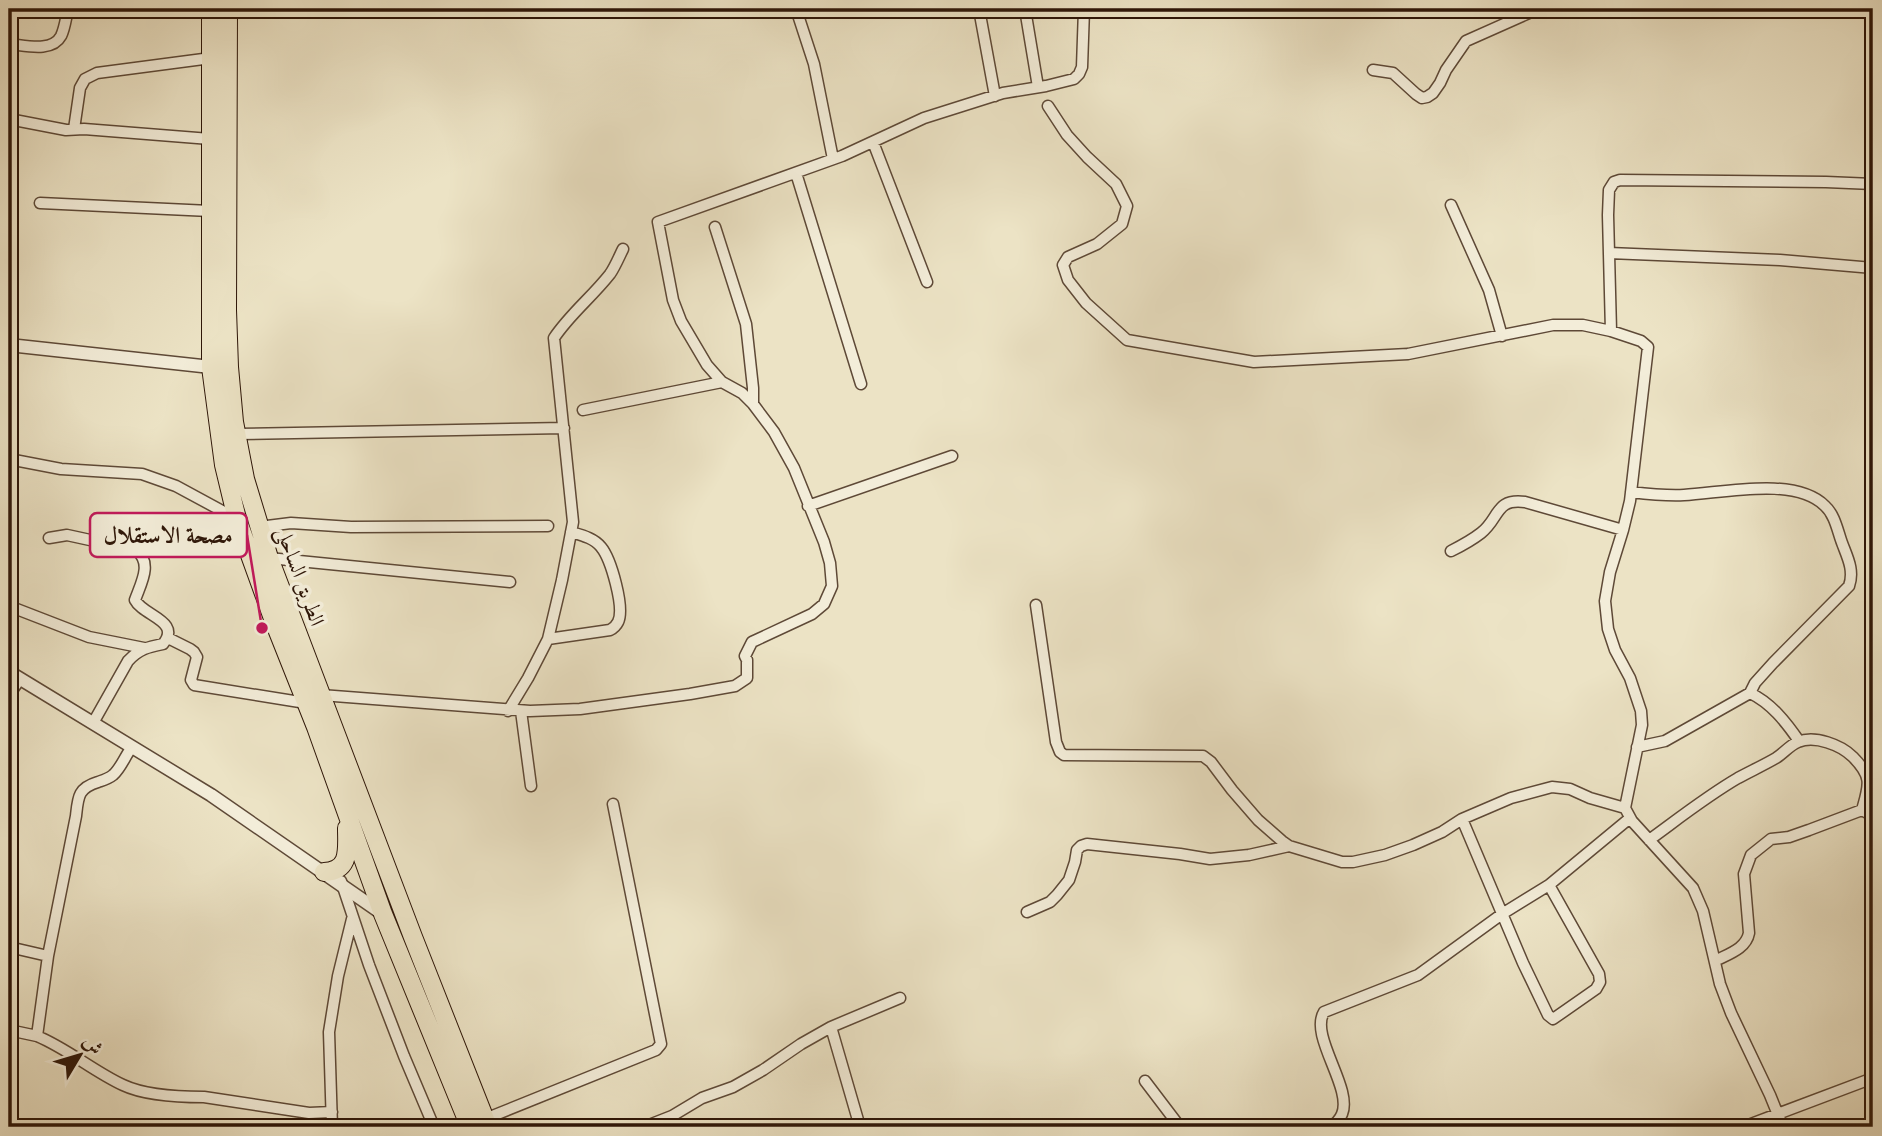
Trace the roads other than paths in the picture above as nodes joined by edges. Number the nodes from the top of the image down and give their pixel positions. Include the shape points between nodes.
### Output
1 (68, 9) edge
2 (211, 9) edge
3 (228, 9) edge
4 (803, 9) edge
5 (979, 9) edge
6 (1025, 9) edge
7 (1084, 9) edge
8 (1538, 9) edge
9 (9, 44) edge
10 (211, 58) junction
11 (1373, 70) dead end
12 (1038, 87) junction
13 (995, 96) junction
14 (1048, 106) dead end
15 (9, 118) edge
16 (74, 130) junction
17 (210, 139) junction
18 (873, 142) junction
19 (833, 159) junction
20 (796, 173) junction
21 (1873, 184) edge
22 (40, 203) dead end
23 (1451, 205) dead end
24 (210, 211) junction
25 (715, 227) dead end
26 (623, 249) dead end
27 (1609, 253) junction
28 (1873, 268) edge
29 (927, 282) dead end
30 (1611, 331) junction
31 (1502, 336) junction
32 (9, 345) edge
33 (211, 368) junction
34 (722, 382) junction
35 (862, 384) dead end
36 (753, 404) junction
37 (583, 410) dead end
38 (564, 428) junction
39 (236, 434) junction
40 (952, 456) dead end
41 (9, 459) edge
42 (1631, 492) junction
43 (808, 506) junction
44 (237, 519) junction
45 (548, 526) dead end
46 (259, 527) junction
47 (1623, 530) junction
48 (571, 532) junction
49 (49, 538) dead end
50 (1451, 551) dead end
51 (269, 558) junction
52 (510, 582) dead end
53 (1036, 605) dead end
54 (14, 608) dead end
55 (168, 638) junction
56 (548, 639) junction
57 (144, 648) junction
58 (14, 675) edge
59 (1750, 692) junction
60 (9, 695) edge
61 (313, 699) junction
62 (508, 711) junction
63 (521, 711) junction
64 (93, 723) junction
65 (1799, 741) junction
66 (132, 747) junction
67 (1637, 747) junction
68 (531, 786) dead end
69 (613, 804) dead end
70 (1862, 810) junction
71 (1627, 813) junction
72 (1873, 816) edge
73 (348, 818) junction
74 (1462, 819) junction
75 (1649, 840) junction
76 (1289, 846) junction
77 (343, 864) junction
78 (324, 872) junction
79 (342, 885) junction
80 (1549, 885) junction
81 (1027, 912) dead end
82 (1502, 914) junction
83 (383, 915) junction
84 (353, 918) junction
85 (9, 947) edge
86 (48, 956) junction
87 (1715, 961) junction
88 (900, 998) dead end
89 (831, 1027) junction
90 (9, 1030) edge
91 (37, 1037) junction
92 (1873, 1078) edge
93 (1145, 1081) dead end
94 (332, 1112) junction
95 (1777, 1115) junction
96 (481, 1124) edge
97 (332, 1127) edge
98 (434, 1127) edge
99 (644, 1127) edge
100 (860, 1127) edge
101 (1181, 1127) edge
102 (1331, 1127) edge
103 (1743, 1127) edge
104 (1783, 1127) edge

1 - 9 street via 61,36 53,44
2 - 10 highway, الطريق الساحلى
3 - 39 highway, الطريق الساحلى via 227,310
4 - 19 street via 798,15 814,64
5 - 13 street
6 - 12 street
7 - 12 street via 1079,74
8 - 11 street via 1466,41 1427,97 1416,94 1393,74
10 - 16 street via 97,73 85,79
10 - 17 highway, الطريق الساحلى
12 - 13 street
13 - 18 street via 924,118
14 - 31 street via 1067,135 1116,184 1127,206 1122,224 1097,244 1068,257 1063,265 1086,303 1127,340 1254,362 1408,354
15 - 16 street
16 - 17 street
17 - 24 highway, الطريق الساحلى
18 - 19 street
18 - 29 street
19 - 20 street
20 - 34 street via 658,222 681,321
20 - 35 street
21 - 27 street via 1620,180 1609,190
22 - 24 street
23 - 31 street via 1489,290
24 - 33 highway, الطريق الساحلى
25 - 36 street via 746,324
26 - 38 street via 612,271 554,338
27 - 28 street
27 - 30 street
30 - 31 street via 1553,325
30 - 42 street via 1648,347
32 - 33 street
33 - 44 highway, الطريق الساحلى via 224,465
34 - 36 street
34 - 37 street
36 - 43 street via 794,468
38 - 39 street
38 - 48 street
39 - 46 highway, الطريق الساحلى
40 - 43 street
41 - 44 street via 61,470 142,474 176,486
42 - 47 street
42 - 59 street via 1682,495 1792,490 1815,498 1830,511 1851,565 1849,586
43 - 63 street via 824,542 832,586 824,604 812,614 752,642 746,651 747,678 743,682 580,709
44 - 61 highway, الطريق الساحلى via 275,624
45 - 46 street via 291,523
46 - 51 highway, الطريق الساحلى
47 - 50 street via 1511,501 1483,532
47 - 67 street via 1610,572 1605,616 1641,711
48 - 56 street
48 - 56 street via 600,545 618,590 620,615 610,630
49 - 55 street via 67,535 140,553 146,566 135,600 165,623
51 - 52 street
51 - 61 highway, الطريق الساحلى
53 - 76 street via 1060,752 1203,756 1258,820
54 - 57 street via 89,637
55 - 57 street via 163,644
55 - 61 street via 197,657 191,680 194,685
56 - 62 street
57 - 64 street via 128,661
58 - 60 street
58 - 64 street
59 - 65 street via 1779,715
59 - 67 street via 1665,741
61 - 62 street via 403,701
61 - 73 highway, الطريق الساحلى
61 - 96 highway, الطريق الساحلى
62 - 63 street
63 - 68 street
64 - 66 street
65 - 70 street via 1831,743 1851,755 1869,783
65 - 75 street
66 - 78 street
66 - 86 street via 116,772 87,785 78,796
67 - 71 street
69 - 96 street via 661,1044
70 - 72 street
70 - 87 street via 1789,837 1771,839 1751,855 1744,874 1748,941
71 - 74 street via 1570,789 1552,787
71 - 75 street
71 - 80 street
73 - 77 highway
73 - 83 highway, الطريق الساحلى
74 - 76 street via 1413,845 1353,862
74 - 82 street
75 - 87 street via 1693,888
76 - 81 street via 1210,859 1087,844 1077,850 1069,880 1057,895
77 - 78 highway
77 - 79 street
78 - 79 street
79 - 83 street
79 - 84 street
80 - 82 street
80 - 82 street via 1600,982 1553,1019
82 - 102 street via 1418,975 1324,1012 1320,1021 1325,1043 1344,1098 1342,1115
83 - 96 highway, الطريق الساحلى
84 - 94 street via 329,1032
84 - 98 street
85 - 86 street
86 - 91 street
87 - 95 street via 1731,1013
88 - 89 street
89 - 99 street via 733,1087
89 - 100 street
90 - 91 street
91 - 94 street via 124,1086
92 - 95 street
93 - 101 street
94 - 97 street
95 - 103 street
95 - 104 street

